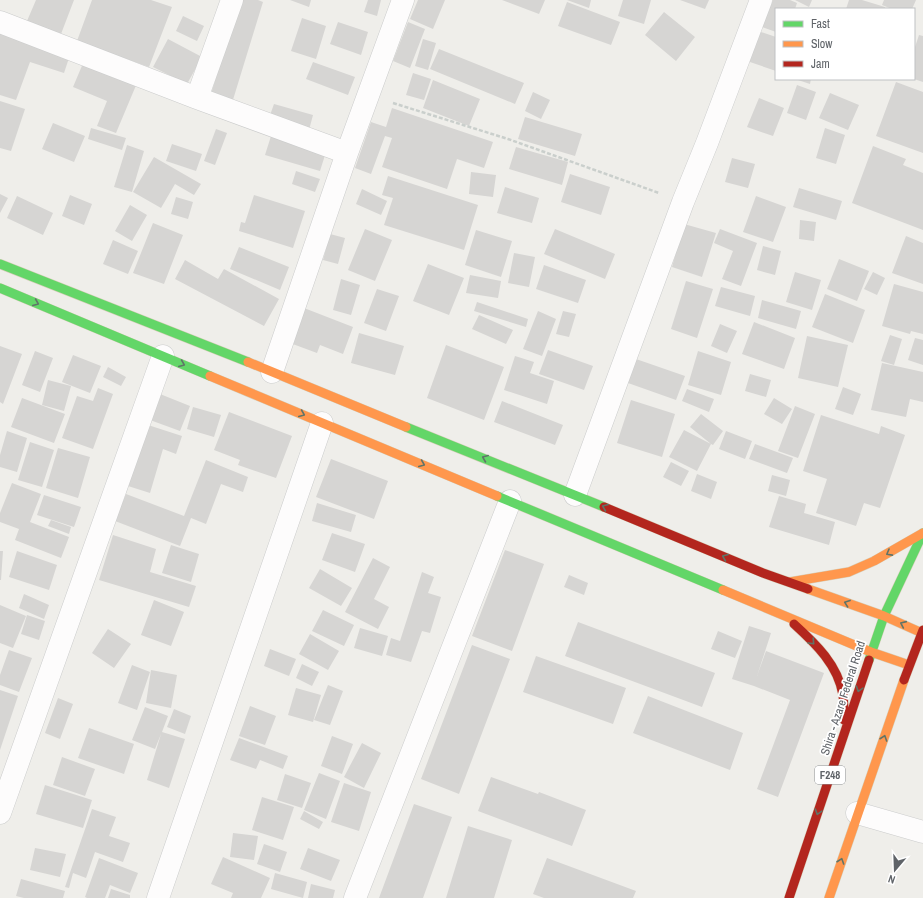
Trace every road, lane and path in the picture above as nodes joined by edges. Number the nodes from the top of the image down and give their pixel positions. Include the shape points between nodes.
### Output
1 (232, 0) edge
2 (403, 0) edge
3 (761, 0) edge
4 (0, 22) edge
5 (368, 95) junction
6 (197, 98) junction
7 (347, 152) junction
8 (683, 202) junction
9 (0, 264) edge
10 (0, 288) edge
11 (163, 356) junction
12 (272, 372) junction
13 (322, 423) junction
14 (575, 495) junction
15 (510, 501) junction
16 (923, 533) edge
17 (788, 582) junction
18 (784, 615) junction
19 (884, 616) junction
20 (922, 631) edge
21 (871, 652) junction
22 (909, 665) junction
23 (845, 732) junction
24 (0, 813) edge
25 (858, 813) junction
26 (923, 832) edge
27 (158, 898) edge
28 (355, 898) edge
29 (789, 898) edge
30 (829, 898) edge

1 - 6 street
2 - 5 street
3 - 8 street
4 - 6 street
5 - 7 street
5 - 8 path via 508,139
6 - 7 street
7 - 12 street
8 - 14 street
9 - 12 main road
10 -> 11 main road
11 -> 13 main road
11 - 24 street
14 -> 12 main road
13 -> 15 main road
13 - 27 street
17 -> 14 main road
15 - 18 main road
15 - 28 street
16 -> 17 main road via 849,572
16 - 19 main road, Shira - Azare Federal Road / F248
19 -> 17 main road
18 - 21 main road
18 -> 23 main road via 829,660 837,674 843,695
20 -> 19 main road
19 - 21 main road, Shira - Azare Federal Road / F248
20 - 22 main road
21 - 22 main road
21 -> 23 main road, Shira - Azare Federal Road / F248
25 -> 22 main road
23 -> 29 main road, Shira - Azare Federal Road / F248
25 - 26 street
30 -> 25 main road

